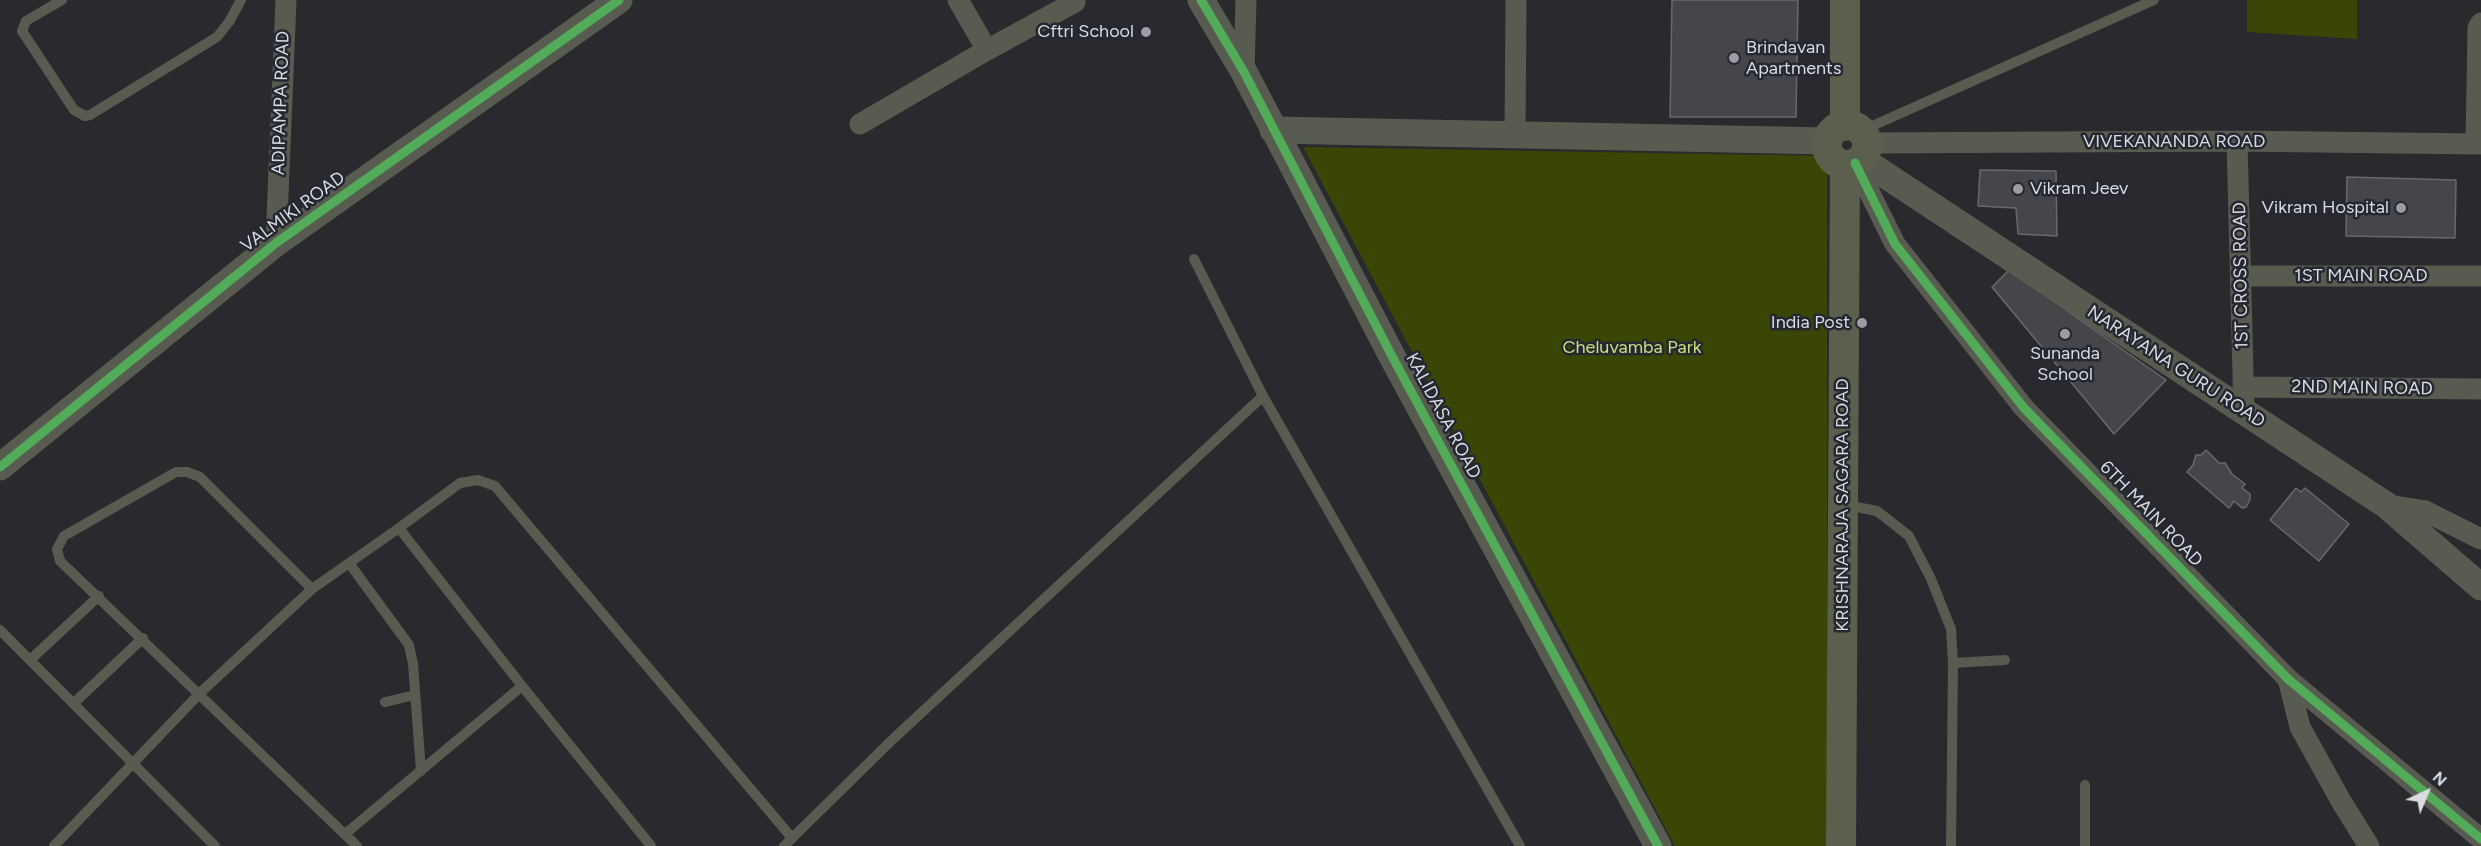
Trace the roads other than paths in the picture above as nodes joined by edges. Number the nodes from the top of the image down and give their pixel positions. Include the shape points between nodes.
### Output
1 (62, 0) edge
2 (241, 0) edge
3 (286, 0) edge
4 (619, 0) edge
5 (958, 0) edge
6 (1202, 0) edge
7 (1246, 0) edge
8 (1516, 0) edge
9 (1845, 0) edge
10 (2154, 0) edge
11 (1075, 2) dead end
12 (2481, 22) edge
13 (987, 50) junction
14 (1244, 72) junction
15 (860, 124) dead end
16 (1273, 130) junction
17 (1515, 135) junction
18 (2237, 141) junction
19 (2479, 144) edge
20 (1852, 147) junction
21 (276, 243) junction
22 (1194, 260) dead end
23 (2242, 276) junction
24 (2481, 276) edge
25 (2481, 390) edge
26 (1263, 396) junction
27 (2244, 399) junction
28 (0, 467) edge
29 (1843, 504) junction
30 (2386, 505) junction
31 (399, 528) junction
32 (2481, 539) edge
33 (349, 563) junction
34 (2481, 587) edge
35 (312, 589) junction
36 (99, 596) junction
37 (0, 630) edge
38 (143, 638) junction
39 (30, 660) junction
40 (2005, 660) dead end
41 (1953, 663) junction
42 (2288, 679) junction
43 (522, 686) junction
44 (200, 693) junction
45 (415, 695) junction
46 (385, 702) dead end
47 (74, 703) junction
48 (134, 763) junction
49 (421, 771) junction
50 (2085, 785) dead end
51 (345, 834) junction
52 (2481, 839) edge
53 (788, 842) edge
54 (54, 846) edge
55 (215, 846) edge
56 (357, 846) edge
57 (651, 846) edge
58 (1520, 846) edge
59 (1658, 846) edge
60 (1841, 846) edge
61 (1950, 846) edge
62 (2085, 846) edge
63 (2369, 846) edge

1 - 2 lane via 26,21 22,31 74,110 85,116 217,37
3 - 21 street, ADIPAMPA ROAD
4 - 21 street, VALMIKI ROAD
5 - 13 street
6 - 14 street, KALIDASA ROAD
7 - 14 street
8 - 17 street
9 - 20 main road, KRISHNARAJA SAGARA ROAD
10 - 20 lane
11 - 13 street
12 - 19 street
13 - 15 street
14 - 16 street, KALIDASA ROAD
16 - 17 street
16 - 59 street, KALIDASA ROAD
17 - 20 street
18 - 19 street, VIVEKANANDA ROAD
18 - 20 street, VIVEKANANDA ROAD
18 - 23 street, 1ST CROSS ROAD
20 - 27 street, NARAYANA GURU ROAD
20 - 29 main road, KRISHNARAJA SAGARA ROAD
20 - 42 street, 6TH MAIN ROAD via 1895,244 2025,408
21 - 28 street, VALMIKI ROAD
22 - 26 lane
23 - 24 street, 1ST MAIN ROAD
23 - 27 street, 1ST CROSS ROAD
25 - 27 street, 2ND MAIN ROAD
26 - 53 lane via 892,740
26 - 58 lane
27 - 30 street, NARAYANA GURU ROAD
29 - 41 lane via 1877,511 1909,536 1951,629
29 - 60 main road, KRISHNARAJA SAGARA ROAD
30 - 32 street via 2425,511
30 - 34 street, NARAYANA GURU ROAD
31 - 33 lane
31 - 43 lane
31 - 53 lane via 460,483 478,480 495,486
33 - 35 lane
33 - 45 lane via 409,645
35 - 36 lane via 200,477 176,472 64,536 57,549 60,561
35 - 44 lane
36 - 38 lane
36 - 39 lane
37 - 39 lane
38 - 44 lane
38 - 47 lane
39 - 47 lane
40 - 41 lane
41 - 61 lane
42 - 52 street, 6TH MAIN ROAD
42 - 63 street via 2300,727
43 - 49 lane
43 - 57 lane
44 - 48 lane
44 - 51 lane
45 - 46 lane
45 - 49 lane
47 - 48 lane
48 - 54 lane
48 - 55 lane
49 - 51 lane
50 - 62 lane
51 - 56 lane

